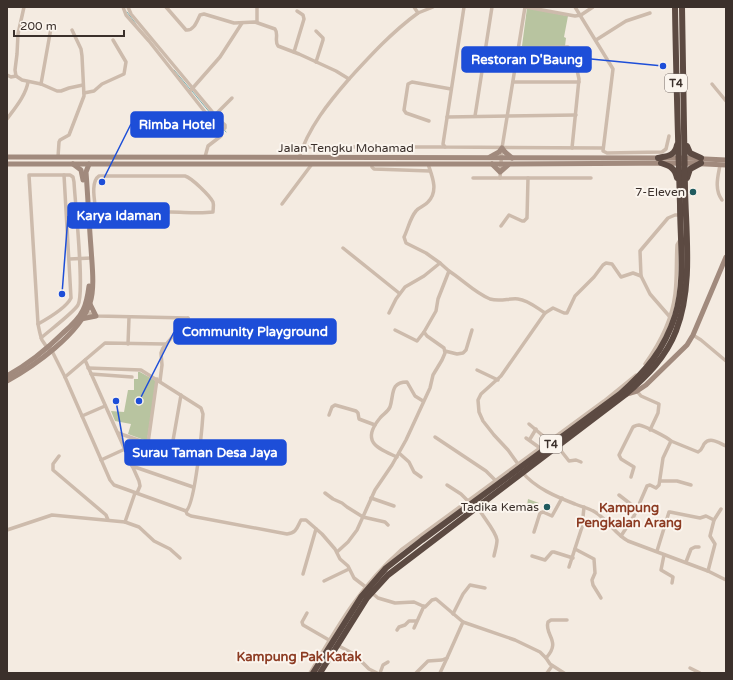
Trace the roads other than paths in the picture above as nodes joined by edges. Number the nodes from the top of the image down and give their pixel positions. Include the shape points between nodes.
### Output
1 (24, 7) edge
2 (123, 7) edge
3 (128, 7) edge
4 (166, 7) edge
5 (257, 7) edge
6 (414, 7) edge
7 (433, 7) edge
8 (464, 7) edge
9 (492, 7) edge
10 (525, 7) edge
11 (575, 7) edge
12 (593, 7) edge
13 (675, 7) edge
14 (682, 7) edge
15 (297, 11) dead end
16 (418, 13) junction
17 (650, 13) dead end
18 (581, 15) junction
19 (133, 20) junction
20 (242, 22) junction
21 (257, 22) junction
22 (51, 28) dead end
23 (72, 30) dead end
24 (316, 31) dead end
25 (113, 40) dead end
26 (596, 40) junction
27 (518, 48) junction
28 (294, 52) junction
29 (316, 62) junction
30 (7, 75) edge
31 (16, 76) junction
32 (350, 79) junction
33 (28, 82) junction
34 (513, 82) junction
35 (579, 82) junction
36 (41, 84) junction
37 (712, 84) dead end
38 (83, 85) junction
39 (451, 89) junction
40 (191, 90) junction
41 (84, 93) junction
42 (726, 93) edge
43 (722, 95) junction
44 (232, 98) dead end
45 (726, 101) edge
46 (576, 115) junction
47 (475, 116) junction
48 (507, 116) junction
49 (213, 117) junction
50 (447, 117) junction
51 (7, 119) edge
52 (429, 121) dead end
53 (222, 130) junction
54 (682, 133) junction
55 (669, 136) dead end
56 (302, 147) junction
57 (446, 147) junction
58 (502, 148) junction
59 (572, 148) junction
60 (603, 148) junction
61 (7, 157) edge
62 (58, 157) junction
63 (142, 157) junction
64 (205, 158) junction
65 (299, 158) junction
66 (487, 158) junction
67 (501, 158) junction
68 (513, 158) junction
69 (726, 160) edge
70 (659, 161) junction
71 (682, 161) junction
72 (701, 161) junction
73 (7, 164) edge
74 (73, 164) junction
75 (89, 164) junction
76 (154, 164) junction
77 (312, 164) junction
78 (372, 164) junction
79 (428, 164) junction
80 (492, 164) junction
81 (500, 164) junction
82 (509, 164) junction
83 (723, 165) edge
84 (430, 171) junction
85 (500, 172) junction
86 (64, 175) junction
87 (473, 178) dead end
88 (500, 178) junction
89 (528, 178) junction
90 (591, 178) dead end
91 (682, 186) junction
92 (722, 200) dead end
93 (282, 204) dead end
94 (87, 212) junction
95 (96, 212) junction
96 (680, 215) junction
97 (501, 226) dead end
98 (680, 240) junction
99 (343, 248) dead end
100 (726, 257) edge
101 (80, 258) junction
102 (90, 258) junction
103 (69, 259) junction
104 (440, 263) junction
105 (449, 271) junction
106 (724, 271) edge
107 (641, 276) junction
108 (399, 293) junction
109 (90, 304) junction
110 (85, 311) junction
111 (389, 313) dead end
112 (545, 313) junction
113 (96, 316) junction
114 (670, 317) junction
115 (129, 318) junction
116 (82, 319) junction
117 (38, 324) junction
118 (395, 330) dead end
119 (472, 330) dead end
120 (424, 332) junction
121 (693, 335) junction
122 (41, 338) junction
123 (128, 344) junction
124 (165, 344) junction
125 (50, 350) junction
126 (445, 351) junction
127 (85, 360) junction
128 (726, 362) edge
129 (88, 368) junction
130 (477, 370) dead end
131 (91, 374) junction
132 (7, 376) edge
133 (65, 377) junction
134 (132, 377) dead end
135 (158, 380) junction
136 (498, 380) junction
137 (7, 381) edge
138 (635, 390) junction
139 (181, 395) junction
140 (423, 401) junction
141 (105, 406) junction
142 (329, 415) dead end
143 (82, 416) junction
144 (530, 424) dead end
145 (376, 425) junction
146 (536, 429) junction
147 (650, 430) junction
148 (118, 433) junction
149 (435, 438) dead end
150 (549, 441) junction
151 (671, 442) junction
152 (148, 443) junction
153 (726, 446) edge
154 (558, 447) junction
155 (540, 448) junction
156 (125, 449) junction
157 (171, 452) junction
158 (398, 455) junction
159 (59, 456) dead end
160 (101, 460) junction
161 (198, 461) junction
162 (582, 462) dead end
163 (518, 464) junction
164 (132, 466) junction
165 (522, 472) junction
166 (420, 477) dead end
167 (631, 477) dead end
168 (496, 481) junction
169 (661, 481) junction
170 (447, 485) dead end
171 (691, 486) dead end
172 (193, 487) junction
173 (136, 493) junction
174 (325, 493) dead end
175 (619, 495) dead end
176 (371, 498) junction
177 (562, 498) junction
178 (468, 501) junction
179 (394, 506) dead end
180 (477, 506) junction
181 (584, 507) junction
182 (637, 509) junction
183 (721, 509) dead end
184 (186, 511) junction
185 (363, 517) junction
186 (108, 520) junction
187 (714, 520) junction
188 (125, 522) junction
189 (388, 525) dead end
190 (316, 529) junction
191 (7, 530) edge
192 (534, 532) dead end
193 (621, 536) junction
194 (699, 547) dead end
195 (575, 549) junction
196 (657, 551) junction
197 (337, 552) junction
198 (664, 555) junction
199 (494, 556) dead end
200 (532, 556) dead end
201 (180, 558) dead end
202 (573, 558) junction
203 (686, 562) junction
204 (569, 567) dead end
205 (349, 569) junction
206 (708, 571) junction
207 (303, 574) dead end
208 (726, 580) edge
209 (324, 581) dead end
210 (672, 582) dead end
211 (485, 588) dead end
212 (368, 589) junction
213 (601, 598) dead end
214 (424, 606) junction
215 (307, 613) dead end
216 (453, 614) junction
217 (567, 620) dead end
218 (416, 621) junction
219 (463, 622) junction
220 (414, 628) dead end
221 (397, 630) dead end
222 (329, 640) junction
223 (337, 645) junction
224 (447, 658) junction
225 (546, 658) junction
226 (388, 662) dead end
227 (552, 666) junction
228 (690, 668) dead end
229 (311, 673) edge
230 (320, 673) edge
231 (379, 673) edge
232 (416, 673) edge
233 (440, 673) edge
234 (547, 673) edge
235 (564, 673) edge
236 (700, 673) edge

1 - 31 street via 18,34
2 - 19 street via 126,15
3 - 19 street
4 - 20 street via 186,30 193,28 202,14 234,23
5 - 21 street
6 - 16 street
7 - 16 street
8 - 39 street
9 - 47 street
10 - 18 street via 572,16
10 - 27 street
11 - 18 street
12 - 18 street
13 - 54 highway, T4
14 - 54 highway, T4
15 - 28 street via 304,19
16 - 32 street via 380,45
17 - 26 street via 626,21
18 - 26 street
19 - 40 street
20 - 21 street
20 - 40 street via 220,57
21 - 28 street via 275,29 278,46
22 - 36 street
23 - 38 street via 81,48
24 - 29 street via 323,40
25 - 41 street via 126,62 124,74 102,84 94,91
26 - 60 street via 613,69
27 - 34 street
27 - 35 street via 569,48 573,52
28 - 29 street
29 - 32 street
30 - 31 street
31 - 33 street
32 - 56 street via 327,105
33 - 36 street
33 - 51 street
34 - 35 street
34 - 48 street
35 - 46 street
36 - 38 street via 57,91
37 - 43 street
38 - 41 street
39 - 50 street
39 - 52 street via 412,82 408,84 404,110
40 - 49 street
41 - 62 street via 68,135 59,142
42 - 43 street
43 - 45 street
44 - 49 street
46 - 48 street
46 - 59 street
47 - 48 street
47 - 50 street
48 - 58 street
49 - 53 street
49 - 53 street via 225,125
50 - 57 street via 443,144
53 - 64 street via 221,136 208,146
54 - 70 highway via 675,152
54 - 71 highway, T4
54 - 72 highway via 688,150
55 - 60 street via 666,149 660,152 606,153
56 - 57 street
56 - 65 street
57 - 58 street
58 - 59 street
58 - 66 main road
58 - 67 street
58 - 68 main road
59 - 60 street
61 - 62 main road, Jalan Tengku Mohamad
62 - 63 main road, Jalan Tengku Mohamad
63 - 64 main road, Jalan Tengku Mohamad
63 - 76 main road via 153,161
64 - 65 main road, Jalan Tengku Mohamad
65 - 66 main road, Jalan Tengku Mohamad
66 - 67 main road, Jalan Tengku Mohamad
67 - 68 main road, Jalan Tengku Mohamad
67 - 81 street
68 - 70 main road, Jalan Tengku Mohamad
69 - 72 main road
70 - 71 main road, Jalan Tengku Mohamad
70 - 82 main road, Jalan Tengku Mohamad
70 - 91 highway via 673,168
71 - 72 main road, Jalan Tengku Mohamad
71 - 91 highway, T4
72 - 83 main road
72 - 91 highway via 690,169
73 - 74 main road, Jalan Tengku Mohamad
74 - 75 main road, Jalan Tengku Mohamad
74 - 94 main road via 81,170
75 - 76 main road, Jalan Tengku Mohamad
75 - 94 main road via 86,172
76 - 77 main road, Jalan Tengku Mohamad
77 - 78 main road, Jalan Tengku Mohamad
77 - 93 street
78 - 79 main road, Jalan Tengku Mohamad
78 - 84 street via 374,169
79 - 80 main road, Jalan Tengku Mohamad
79 - 84 street
80 - 81 main road, Jalan Tengku Mohamad
80 - 85 main road
81 - 82 main road, Jalan Tengku Mohamad
81 - 85 street
82 - 85 main road
83 - 92 street via 717,184 718,195
84 - 104 street via 434,182 432,197 414,213 404,240
85 - 88 street
86 - 101 street via 74,178
86 - 103 street
86 - 117 street via 29,175
87 - 88 street
88 - 89 street
89 - 90 street
89 - 97 street via 527,218 522,221 509,215
91 - 96 highway, T4
91 - 138 highway, T4 via 687,272 681,315 676,332 661,359
94 - 95 street
94 - 102 main road
95 - 95 street via 94,183 99,176 185,176 213,204 213,212
96 - 98 highway, T4
96 - 107 street via 668,218 641,249
98 - 114 street via 677,245 675,292
98 - 212 highway, T4 via 681,287 674,317 656,357 645,370 620,394 386,568
99 - 108 street
100 - 106 main road
101 - 102 street
101 - 103 street
101 - 122 street via 80,295 76,308
102 - 109 main road
102 - 110 main road
103 - 117 street via 72,294 70,300
104 - 105 street
104 - 108 street
105 - 112 street via 490,299 525,300
105 - 120 street via 436,311
106 - 121 main road
107 - 112 street via 633,274 621,277 612,264 606,263 578,293 567,313 553,308
107 - 114 street via 650,294
108 - 111 street
109 - 110 main road
109 - 113 main road
110 - 113 street
110 - 116 main road
110 - 125 main road
112 - 136 street
113 - 115 street
113 - 116 main road
114 - 150 street via 662,338 645,366 604,401
115 - 123 street
115 - 124 street via 188,318
116 - 125 main road
117 - 122 street
118 - 120 street via 417,341
119 - 126 street via 463,353
120 - 126 street
121 - 128 street
121 - 138 main road via 687,345 646,385
122 - 125 street
123 - 124 street
123 - 127 street via 105,343
124 - 135 street via 161,353 162,364
125 - 132 main road
125 - 133 street
125 - 137 main road via 32,367
126 - 140 street
127 - 129 street
127 - 133 street
129 - 131 street
129 - 135 street via 136,369
130 - 136 street
131 - 134 street
131 - 141 street
133 - 143 street
135 - 139 street
135 - 152 street
136 - 163 street via 480,394 479,412 483,421
138 - 147 street via 641,396 659,404
138 - 154 highway, T4 via 626,394
139 - 157 street
139 - 161 street via 203,412
140 - 145 street via 415,396 407,382 397,385 388,410
140 - 158 street
141 - 143 street
141 - 148 street
142 - 145 street via 335,405 356,410 359,419
143 - 160 street
144 - 146 street
145 - 158 street via 371,440 378,448
146 - 150 street
146 - 155 street via 528,438
147 - 151 street
147 - 167 street via 639,425 633,427 620,452 621,459 634,466
148 - 152 street
148 - 156 street
149 - 168 street
150 - 155 street
151 - 153 street via 698,452 709,440
151 - 169 street via 663,458
152 - 157 street
154 - 162 street via 569,461
154 - 165 highway, T4
155 - 163 street
156 - 160 street
156 - 164 street
157 - 161 street
158 - 166 street via 409,462
158 - 176 street
159 - 186 street via 53,464 53,470 106,515
160 - 173 street via 114,485
161 - 172 street
163 - 168 street
164 - 172 street
164 - 173 street via 140,486
165 - 177 street via 531,482
165 - 180 highway, T4
168 - 178 street
169 - 171 street via 677,481
169 - 182 street via 658,488 647,486
170 - 178 street
172 - 184 street via 190,507
173 - 184 street
173 - 188 street
174 - 185 street
175 - 182 street
176 - 179 street
176 - 185 street
177 - 181 street
177 - 192 street via 552,516 540,513
178 - 212 street via 401,550 378,571
180 - 199 street via 497,539
180 - 212 highway, T4
181 - 193 street via 601,516
181 - 195 street via 582,527
182 - 193 street
183 - 187 street
184 - 190 street via 191,516 287,534 295,531 303,519
185 - 189 street
185 - 197 street via 350,540
186 - 188 street
186 - 191 street via 52,515
187 - 196 street via 706,516 700,518 669,512
187 - 206 street via 710,536 715,544
188 - 201 street via 139,527 154,541 170,549
190 - 197 street
190 - 207 street
193 - 196 street
194 - 203 street via 691,549
195 - 202 street
195 - 213 street via 593,558 595,573 592,580
196 - 198 street
197 - 205 street
198 - 203 street
198 - 210 street via 661,570 671,574
200 - 202 street via 545,560 554,552
202 - 204 street
203 - 206 street
205 - 209 street
205 - 212 street via 354,578
206 - 208 street
211 - 216 street via 470,585
212 - 214 street via 378,598 395,603 414,602
212 - 222 street
212 - 223 highway, T4
212 - 229 highway, T4
214 - 216 street via 436,599
214 - 218 street
215 - 222 street via 302,622 304,625
216 - 219 street
217 - 225 street via 548,622 547,628 553,642
218 - 220 street
218 - 221 street via 409,621
219 - 224 street
219 - 225 street via 515,640 540,652
222 - 229 street
223 - 230 highway, T4
223 - 231 street via 354,654 369,669
224 - 232 street via 428,661
224 - 233 street
225 - 227 street
226 - 231 street
227 - 234 street
227 - 235 street
228 - 236 street

